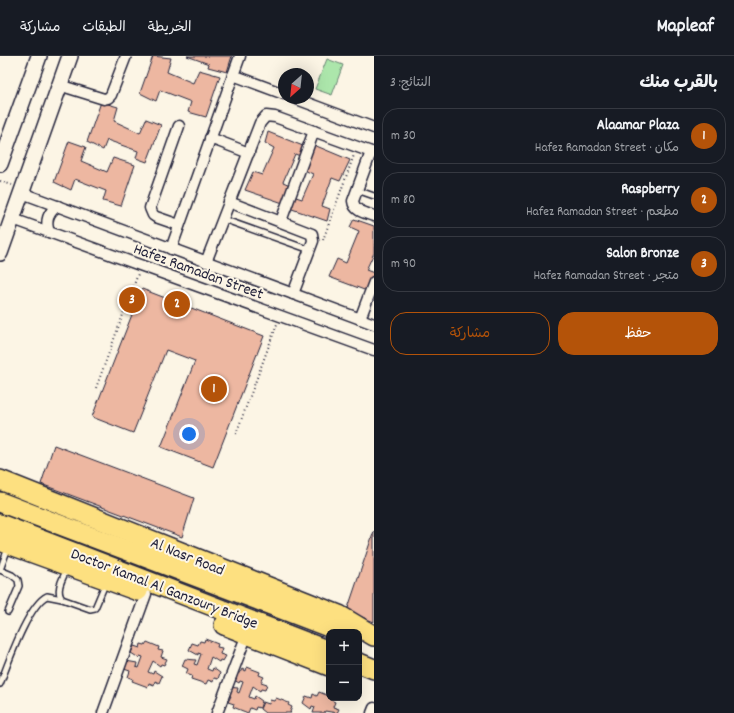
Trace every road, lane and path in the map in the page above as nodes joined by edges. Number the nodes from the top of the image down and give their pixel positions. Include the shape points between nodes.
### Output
1 (38, 56) edge
2 (70, 56) edge
3 (126, 56) edge
4 (240, 56) edge
5 (233, 75) junction
6 (58, 86) junction
7 (278, 92) edge
8 (310, 104) edge
9 (179, 126) dead end
10 (374, 128) edge
11 (314, 131) junction
12 (210, 138) junction
13 (357, 147) junction
14 (249, 152) junction
15 (373, 153) edge
16 (0, 164) edge
17 (357, 190) junction
18 (22, 192) junction
19 (374, 196) edge
20 (229, 202) junction
21 (58, 206) junction
22 (374, 216) edge
23 (12, 219) junction
24 (223, 219) junction
25 (281, 221) junction
26 (179, 226) junction
27 (49, 232) junction
28 (322, 245) dead end
29 (171, 249) junction
30 (310, 250) junction
31 (0, 254) edge
32 (206, 262) junction
33 (141, 265) junction
34 (374, 282) edge
35 (293, 294) junction
36 (280, 316) junction
37 (360, 319) junction
38 (374, 324) edge
39 (374, 350) edge
40 (96, 388) dead end
41 (236, 434) dead end
42 (0, 480) edge
43 (0, 502) edge
44 (0, 524) edge
45 (5, 543) edge
46 (68, 565) junction
47 (0, 570) edge
48 (107, 579) junction
49 (146, 594) junction
50 (62, 599) junction
51 (8, 612) dead end
52 (334, 629) edge
53 (247, 634) junction
54 (368, 640) edge
55 (326, 650) edge
56 (326, 665) edge
57 (0, 684) edge
58 (374, 708) edge
59 (103, 713) edge
60 (217, 713) edge
61 (372, 713) edge

1 - 16 street
2 - 6 street
3 - 6 street via 108,98
4 - 5 street
5 - 7 street
5 - 12 street
6 - 18 street
8 - 10 street
9 - 26 street via 150,208 153,215
11 - 13 street
11 - 14 street via 266,116 260,123
11 - 25 street
12 - 14 street
12 - 26 street
13 - 15 street
13 - 28 path
14 - 20 street
15 - 17 street
17 - 19 lane
17 - 22 street via 353,205 356,209
18 - 21 street, Hafez Ramadan Street
18 - 23 street
20 - 24 street
20 - 25 street
21 - 27 street via 47,219
21 - 29 street, Hafez Ramadan Street
23 - 27 street, Hafez Ramadan Street
23 - 31 street
24 - 30 lane
24 - 32 street
25 - 30 street via 312,234 314,237
26 - 29 street
27 - 33 street, Hafez Ramadan Street
29 - 32 street, Hafez Ramadan Street
30 - 35 street
32 - 35 street, Hafez Ramadan Street
33 - 36 street, Hafez Ramadan Street
33 - 40 path
34 - 37 street
35 - 37 street, Hafez Ramadan Street
36 - 39 street, Hafez Ramadan Street
36 - 41 path
37 - 38 street, Hafez Ramadan Street
42 - 54 highway, Al Nasr Road via 339,615
43 - 52 highway, Doctor Kamal Al Ganzoury Bridge
44 - 55 highway, Doctor Kamal Al Ganzoury Bridge
45 - 46 highway
45 - 47 lane
46 - 48 highway
46 - 50 lane via 58,590
47 - 51 lane via 18,580 19,586
48 - 49 highway
48 - 50 lane via 92,610
49 - 53 highway
49 - 59 street
50 - 57 lane via 47,596 36,604
53 - 56 highway
53 - 60 street
58 - 61 street

